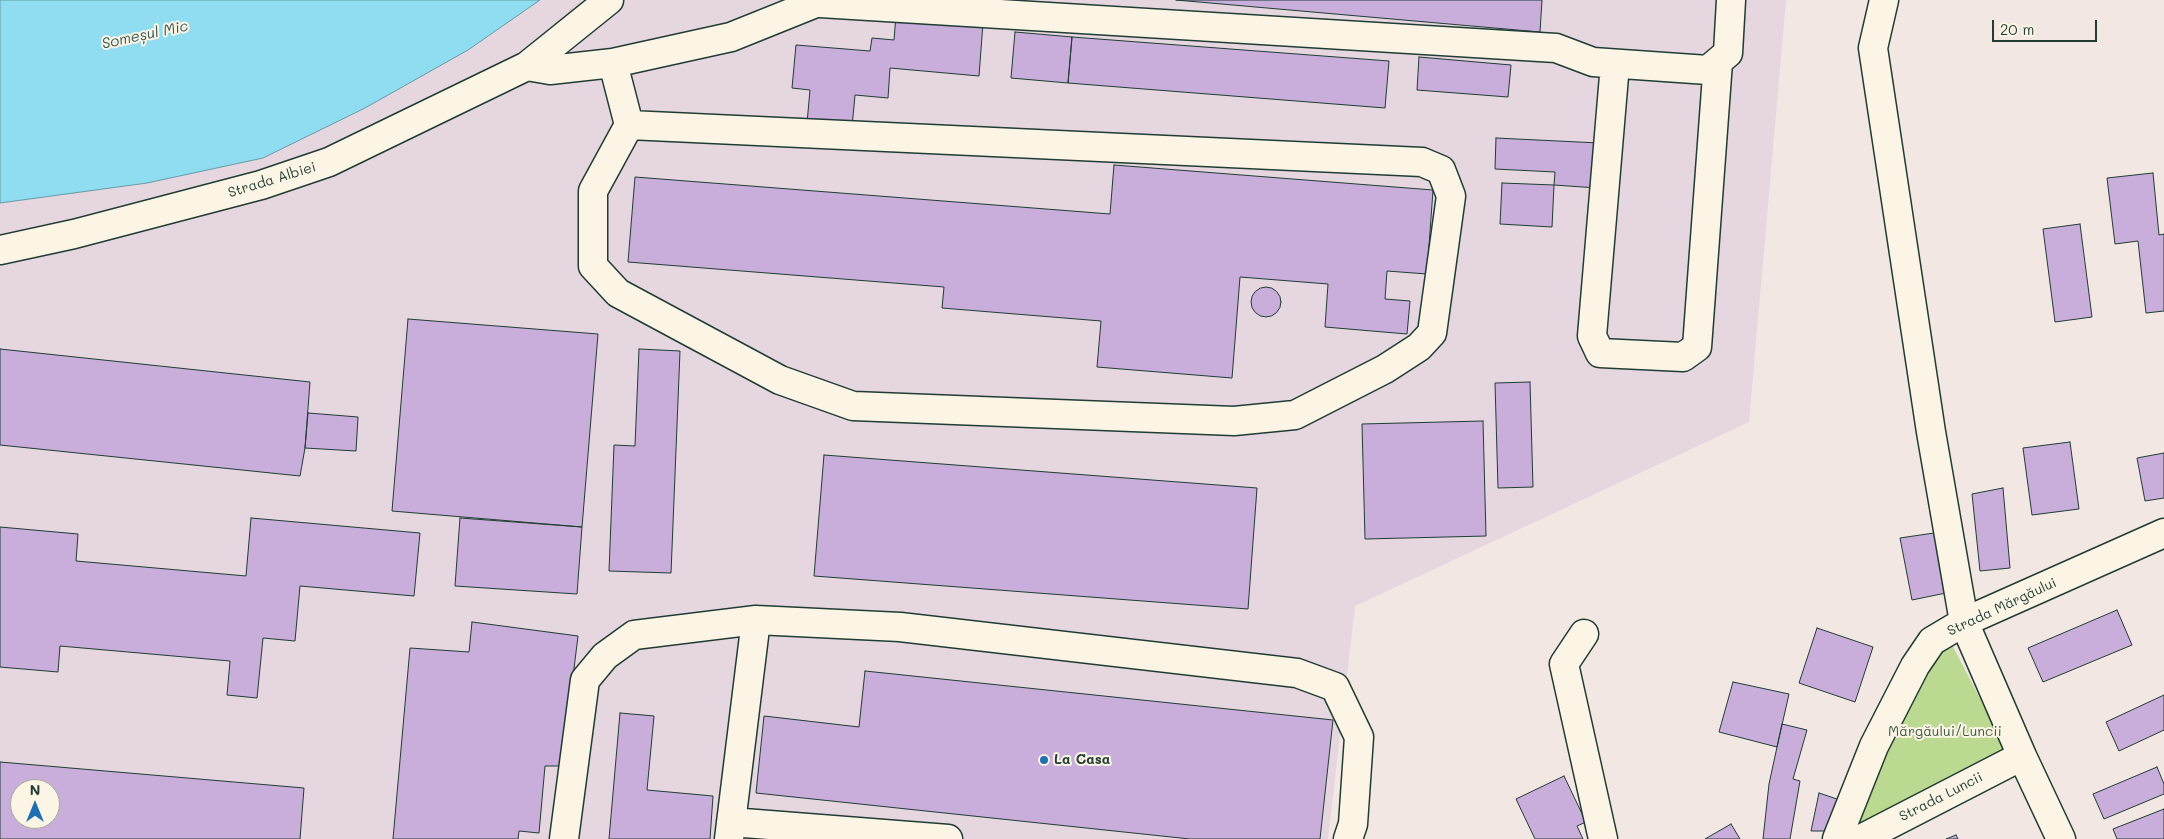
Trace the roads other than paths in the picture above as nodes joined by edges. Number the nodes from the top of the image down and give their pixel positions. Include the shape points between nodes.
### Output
1 (609, 0) edge
2 (1731, 0) edge
3 (1884, 0) edge
4 (822, 1) edge
5 (1718, 62) junction
6 (613, 63) junction
7 (1615, 64) junction
8 (527, 66) junction
9 (629, 125) junction
10 (0, 250) edge
11 (2164, 532) edge
12 (756, 620) junction
13 (1964, 622) junction
14 (1584, 634) dead end
15 (2022, 756) junction
16 (730, 830) edge
17 (564, 839) edge
18 (948, 839) edge
19 (1348, 839) edge
20 (1603, 839) edge
21 (1837, 839) edge
22 (1861, 839) edge
23 (2062, 839) edge

1 - 8 street, Strada Albiei
2 - 5 street via 1728,54
3 - 13 street via 1873,48 1931,432
4 - 6 street via 731,36
4 - 7 street via 1556,48 1593,62
5 - 7 street via 1708,70
5 - 7 street via 1696,347 1683,357 1600,352 1592,336
6 - 8 street via 550,70
6 - 9 street
8 - 10 street, Strada Albiei via 330,162 261,185
9 - 9 street via 593,191 593,266 618,293 780,380 853,406 1234,421 1295,415 1385,369 1419,347 1432,333 1451,196 1441,170 1422,162
11 - 13 street, Strada Mărgăului
12 - 16 street
12 - 17 street via 634,635 605,656 585,680
12 - 19 street via 900,627 1297,673 1312,678 1334,687 1358,737 1353,824
13 - 15 street
13 - 21 street, Strada Mărgăului via 1932,641 1915,666 1874,746
14 - 20 street via 1564,664
15 - 22 street, Strada Luncii
15 - 23 street
16 - 18 street

